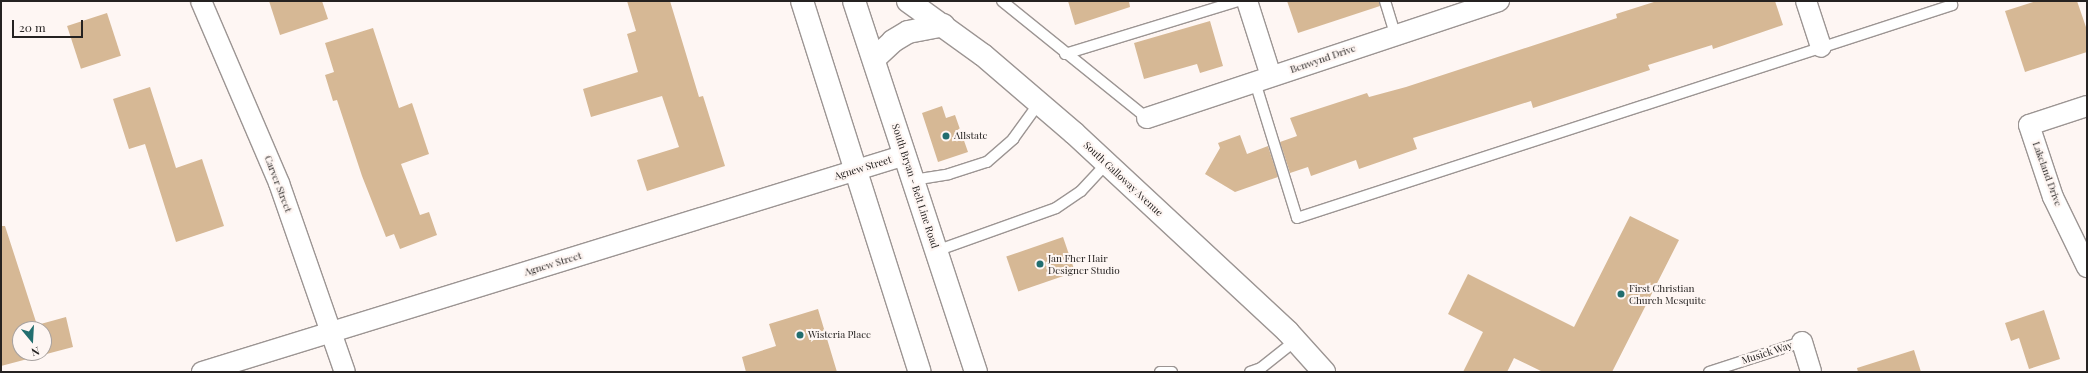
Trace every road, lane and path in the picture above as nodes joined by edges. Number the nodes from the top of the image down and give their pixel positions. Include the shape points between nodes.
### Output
1 (201, 1) edge
2 (802, 1) edge
3 (854, 1) edge
4 (908, 1) edge
5 (1002, 1) edge
6 (1238, 1) edge
7 (1247, 1) edge
8 (1385, 1) edge
9 (1499, 1) edge
10 (1806, 1) edge
11 (1951, 1) edge
12 (943, 25) junction
13 (1395, 34) junction
14 (1821, 47) junction
15 (1065, 54) junction
16 (874, 59) junction
17 (1263, 79) junction
18 (1039, 103) junction
19 (2087, 106) edge
20 (1146, 118) joint
21 (905, 155) junction
22 (1107, 163) junction
23 (857, 170) junction
24 (913, 180) junction
25 (936, 251) junction
26 (2087, 267) edge
27 (332, 331) junction
28 (1295, 340) junction
29 (1802, 342) joint
30 (202, 372) edge
31 (345, 372) edge
32 (920, 372) edge
33 (976, 372) edge
34 (1160, 372) edge
35 (1172, 372) edge
36 (1250, 372) edge
37 (1324, 372) edge
38 (1709, 372) edge
39 (1811, 372) edge

1 - 27 street, Carver Street via 279,182
2 - 23 main road
3 - 16 main road, South Bryan - Belt Line Road
4 - 12 main road, South Galloway Avenue
5 - 15 lane
6 - 15 lane
7 - 17 street
8 - 13 lane
9 - 13 street, Benwynd Drive
10 - 14 street
11 - 14 lane via 1952,5
12 - 16 main road via 908,32 892,41
12 - 18 main road, South Galloway Avenue
13 - 17 street, Benwynd Drive
14 - 17 lane via 1297,218
15 - 20 lane
16 - 21 main road, South Bryan - Belt Line Road
17 - 20 street, Benwynd Drive
18 - 22 main road, South Galloway Avenue
18 - 24 lane via 1013,139 987,162 950,174 929,175
19 - 26 street, Lakeland Drive via 2029,125 2053,197
21 - 23 street, Agnew Street
21 - 24 main road, South Bryan - Belt Line Road
22 - 25 lane via 1081,191 1056,208
22 - 28 main road, South Galloway Avenue
23 - 27 street, Agnew Street
23 - 32 main road
24 - 25 main road, South Bryan - Belt Line Road
25 - 33 main road, South Bryan - Belt Line Road
27 - 30 street, Agnew Street
27 - 31 street, Carver Street
28 - 36 lane via 1261,368
28 - 37 main road, South Galloway Avenue
29 - 38 lane, Musick Way
29 - 39 street
34 - 35 lane

